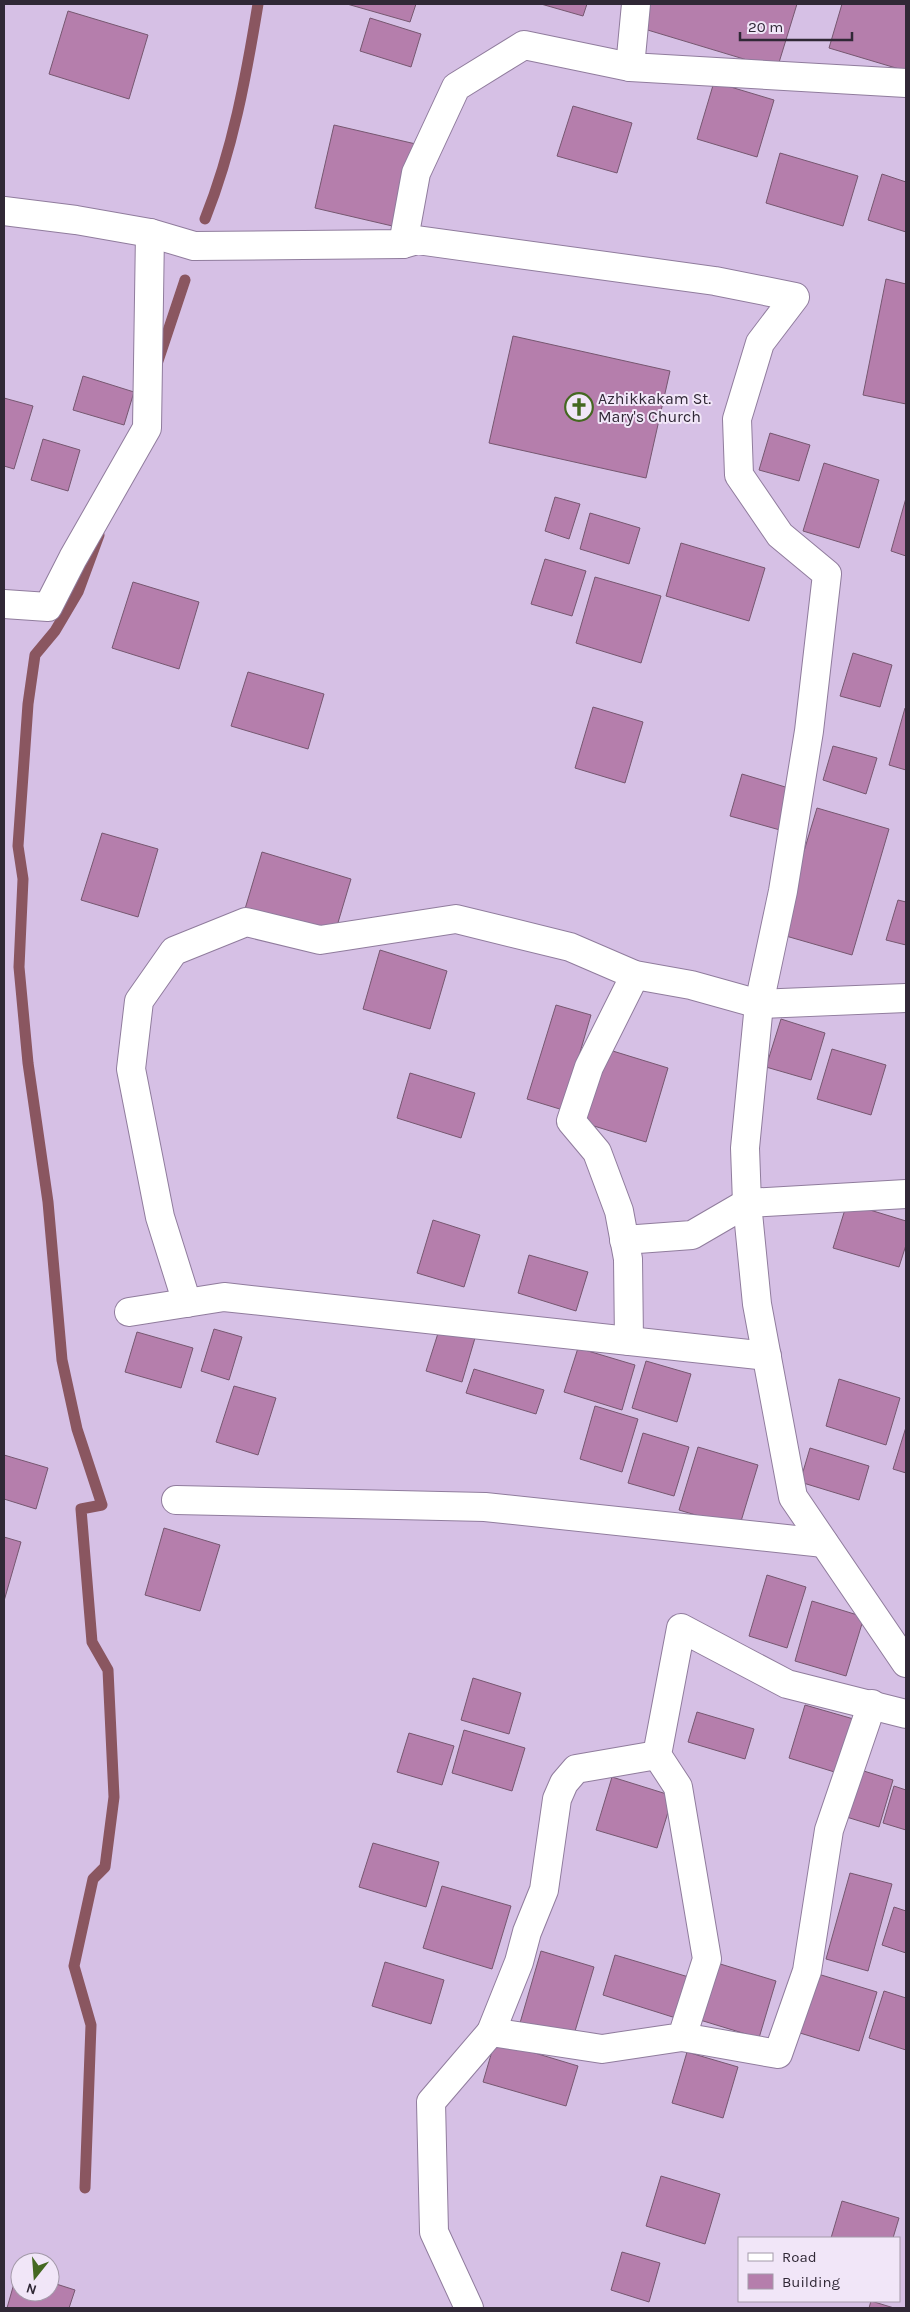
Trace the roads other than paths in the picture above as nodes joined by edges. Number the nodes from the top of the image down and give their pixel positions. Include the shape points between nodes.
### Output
1 (636, 4) edge
2 (630, 67) junction
3 (906, 83) edge
4 (4, 212) edge
5 (150, 233) junction
6 (403, 244) junction
7 (4, 604) edge
8 (635, 976) junction
9 (906, 998) edge
10 (759, 1004) junction
11 (906, 1194) edge
12 (747, 1203) junction
13 (624, 1240) junction
14 (187, 1303) junction
15 (129, 1312) dead end
16 (629, 1341) junction
17 (767, 1356) junction
18 (176, 1500) dead end
19 (824, 1543) junction
20 (906, 1663) edge
21 (872, 1704) junction
22 (906, 1714) edge
23 (657, 1755) junction
24 (492, 2032) junction
25 (682, 2037) junction
26 (468, 2308) edge

1 - 2 street
2 - 3 street
2 - 6 street via 524,45 456,87 416,174
4 - 5 street
5 - 6 street via 194,246
5 - 7 street via 148,428 48,607
6 - 10 street via 417,240 715,281 795,297 760,343 737,419 739,475 780,536 827,574 809,731 783,891
8 - 10 street via 691,985
8 - 13 street via 589,1067 571,1121 597,1152 619,1211
8 - 14 street via 570,947 456,919 320,940 246,922 174,951 140,1001 131,1069 160,1216
9 - 10 street
10 - 12 street via 745,1148
11 - 12 street
12 - 13 street via 692,1234
12 - 17 street via 757,1304
13 - 16 street via 628,1259
14 - 15 street
14 - 16 street via 224,1297
16 - 17 street
17 - 19 street via 793,1497
18 - 19 street via 485,1507
19 - 20 street
21 - 22 street
21 - 23 street via 788,1684 681,1628
21 - 25 street via 829,1830 807,1971 778,2054
23 - 24 street via 576,1769 564,1783 557,1799 544,1890
23 - 25 street via 678,1787 707,1959
24 - 25 street via 602,2049
24 - 26 street via 430,2102 434,2232

